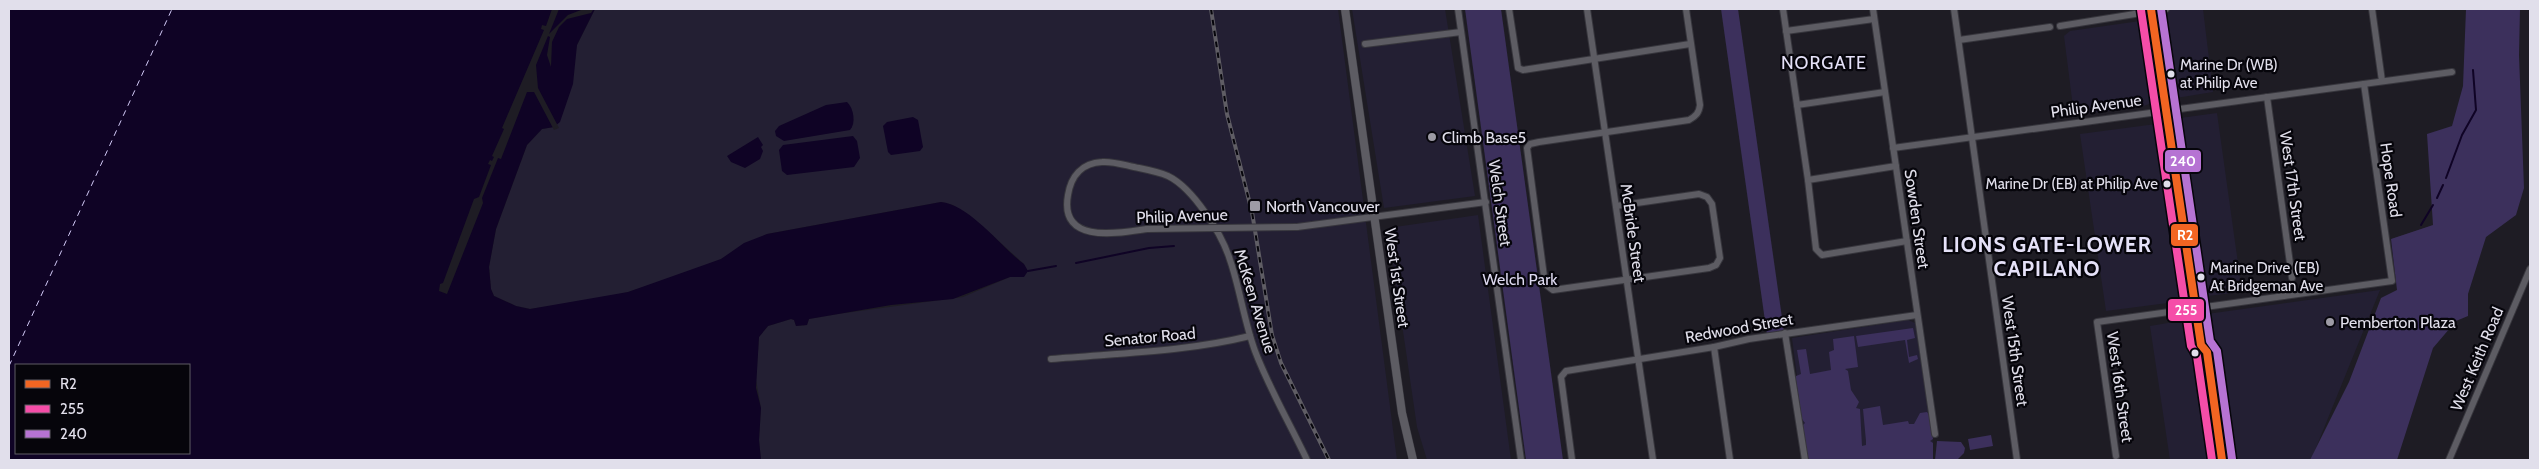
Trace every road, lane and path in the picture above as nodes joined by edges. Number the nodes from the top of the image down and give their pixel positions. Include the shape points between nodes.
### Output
1 (1345, 9) edge
2 (1458, 9) edge
3 (1509, 9) edge
4 (1587, 9) edge
5 (1686, 9) edge
6 (1783, 9) edge
7 (1872, 9) edge
8 (1954, 9) edge
9 (2166, 9) edge
10 (2372, 9) edge
11 (2151, 10) edge
12 (1874, 19) junction
13 (2060, 26) dead end
14 (2050, 28) dead end
15 (1786, 31) junction
16 (1461, 32) junction
17 (1959, 40) junction
18 (1365, 44) dead end
19 (1690, 44) junction
20 (1594, 58) junction
21 (2452, 72) dead end
22 (2382, 82) junction
23 (2364, 84) junction
24 (1885, 92) junction
25 (2267, 97) junction
26 (1798, 105) junction
27 (2167, 111) junction
28 (1604, 132) junction
29 (1971, 138) junction
30 (1893, 148) junction
31 (1896, 166) junction
32 (1808, 180) junction
33 (1179, 184) joint
34 (1486, 202) junction
35 (1616, 206) junction
36 (1374, 217) junction
37 (1907, 241) junction
38 (2530, 269) edge
39 (2292, 278) dead end
40 (1626, 280) junction
41 (2196, 308) junction
42 (1917, 314) junction
43 (1785, 333) junction
44 (1250, 336) junction
45 (2201, 345) junction
46 (1714, 347) junction
47 (1052, 359) dead end
48 (1638, 359) junction
49 (1935, 434) dead end
50 (2116, 456) dead end
51 (1307, 460) edge
52 (1413, 460) edge
53 (1521, 460) edge
54 (1572, 460) edge
55 (1653, 460) edge
56 (1730, 460) edge
57 (1805, 460) edge
58 (2017, 460) edge
59 (2214, 460) edge
60 (2222, 460) edge
61 (2449, 460) edge

1 - 36 street, West 1st Street
2 - 16 street, Welch Street
3 - 20 street via 1518,68 1530,70
4 - 20 street, McBride Street
5 - 19 street
6 - 15 street
7 - 12 street, Sowden Street
8 - 17 street, West 15th Street
9 - 11 street
10 - 22 street
11 - 13 street
11 - 27 main road
12 - 15 street
12 - 24 street, Sowden Street
14 - 17 street
15 - 26 street
16 - 18 street
16 - 34 street, Welch Street
17 - 29 street, West 15th Street
19 - 20 street
19 - 28 street via 1700,105 1694,118
20 - 28 street, McBride Street
21 - 22 street, Philip Avenue
22 - 23 street, Philip Avenue
23 - 25 street, Philip Avenue
23 - 41 street, Hope Road via 2392,281
24 - 26 street
24 - 30 street, Sowden Street
25 - 27 street, Philip Avenue
25 - 39 street, West 17th Street
26 - 32 street
27 - 29 street, Philip Avenue
27 - 41 main road
28 - 35 street, McBride Street
28 - 40 street via 1538,142 1527,148 1545,284 1553,290
29 - 30 street, Philip Avenue
29 - 58 street, West 15th Street
30 - 31 street, Sowden Street
31 - 32 street
31 - 37 street, Sowden Street
32 - 37 street via 1816,249 1822,255
33 - 36 street, Philip Avenue, bridge via 1160,172 1107,161 1087,165 1072,179 1068,210 1078,227 1101,235 1147,229 1297,227
33 - 44 street, McKeen Avenue via 1202,208 1225,248 1234,270
34 - 36 street, Philip Avenue
34 - 53 street, Welch Street
35 - 40 street, McBride Street
35 - 40 street via 1699,194 1712,204 1718,241 1720,258 1709,268
36 - 52 street, West 1st Street via 1402,413
37 - 42 street, Sowden Street
38 - 61 street, West Keith Road
40 - 48 street, McBride Street
41 - 45 main road
41 - 50 street, West 16th Street via 2097,322
42 - 43 street, Redwood Street
42 - 49 street, Sowden Street
43 - 46 street, Redwood Street
43 - 57 street
44 - 47 street, Senator Road via 1178,350
44 - 51 street, McKeen Avenue
45 - 59 main road via 2197,353
45 - 60 main road via 2207,352
46 - 48 street, Redwood Street
46 - 56 street
48 - 54 street, Redwood Street via 1566,371 1562,377
48 - 55 street, McBride Street

